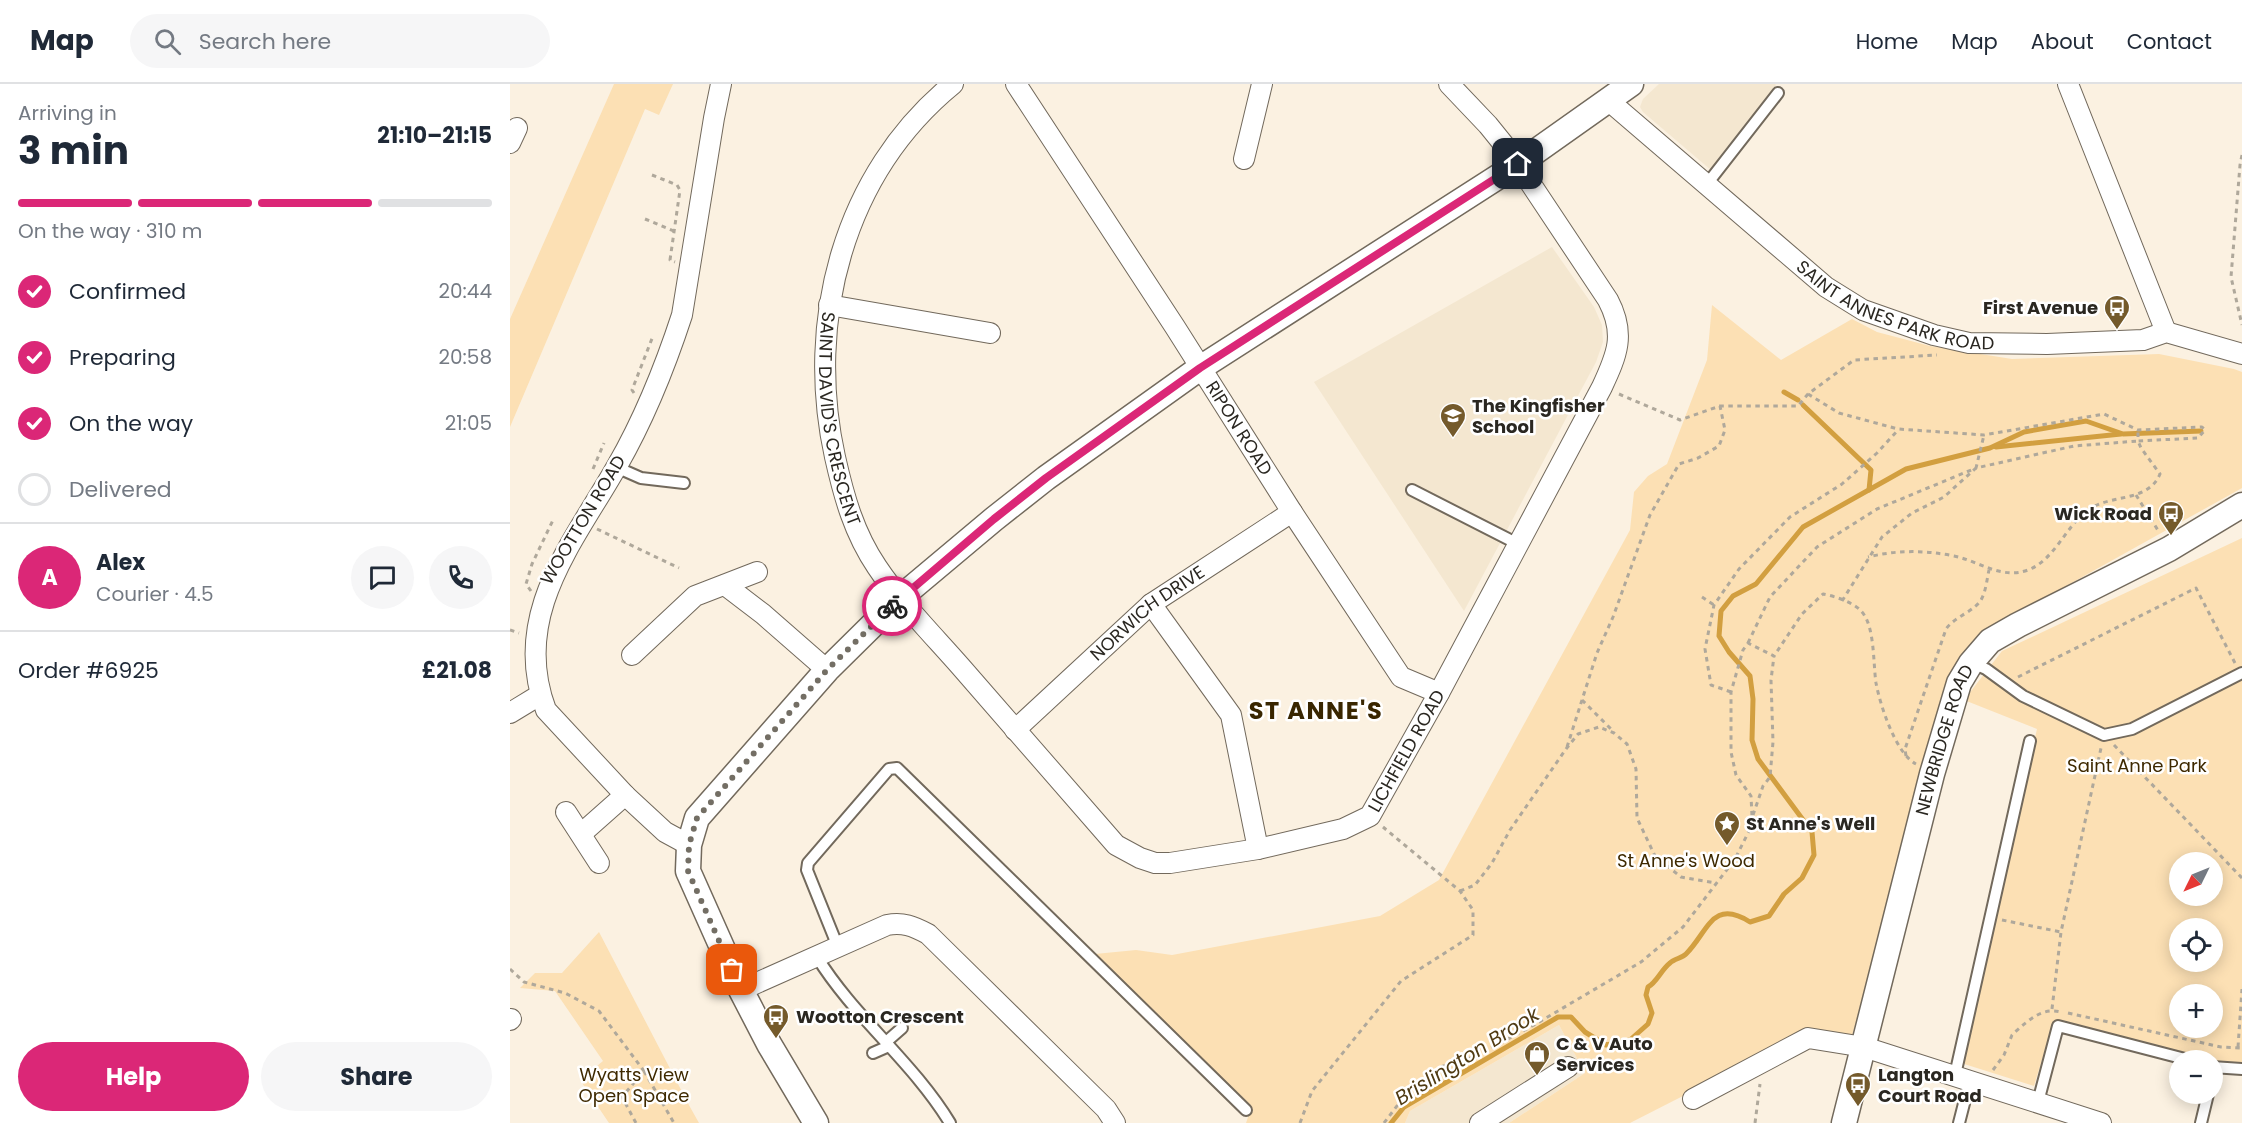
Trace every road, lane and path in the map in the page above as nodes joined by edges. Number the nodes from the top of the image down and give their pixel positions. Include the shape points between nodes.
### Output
1 (721, 84) edge
2 (953, 84) edge
3 (1016, 84) edge
4 (1262, 84) edge
5 (1449, 84) edge
6 (2068, 84) edge
7 (1620, 90) edge
8 (1778, 93) dead end
9 (2242, 155) edge
10 (1244, 159) dead end
11 (1518, 164) junction
12 (652, 175) dead end
13 (1707, 184) junction
14 (645, 219) dead end
15 (675, 232) junction
16 (690, 265) junction
17 (829, 305) junction
18 (2242, 325) edge
19 (2166, 332) junction
20 (990, 333) dead end
21 (1948, 354) dead end
22 (2242, 354) edge
23 (1200, 368) junction
24 (1602, 387) junction
25 (1808, 394) junction
26 (1720, 406) junction
27 (1899, 429) junction
28 (2138, 430) junction
29 (1984, 435) junction
30 (2138, 440) junction
31 (1976, 466) junction
32 (616, 467) junction
33 (684, 483) dead end
34 (1412, 490) dead end
35 (2136, 495) junction
36 (2242, 505) edge
37 (1292, 512) junction
38 (554, 518) dead end
39 (580, 522) junction
40 (1518, 544) junction
41 (2169, 549) junction
42 (1868, 557) junction
43 (679, 568) dead end
44 (1989, 570) junction
45 (757, 573) dead end
46 (725, 585) junction
47 (537, 594) junction
48 (901, 597) junction
49 (1702, 597) dead end
50 (1842, 601) junction
51 (1151, 604) junction
52 (1714, 605) junction
53 (1748, 643) junction
54 (632, 655) dead end
55 (1774, 656) junction
56 (1971, 663) junction
57 (827, 670) junction
58 (2241, 674) edge
59 (2006, 684) junction
60 (1731, 692) junction
61 (1439, 693) junction
62 (538, 696) junction
63 (1582, 700) junction
64 (510, 713) edge
65 (1016, 729) junction
66 (1614, 732) junction
67 (2104, 735) junction
68 (2030, 741) dead end
69 (1566, 748) junction
70 (1907, 759) junction
71 (1932, 774) junction
72 (625, 795) junction
73 (566, 812) dead end
74 (1370, 816) junction
75 (1752, 816) junction
76 (581, 834) junction
77 (689, 845) junction
78 (1258, 849) junction
79 (599, 863) dead end
80 (2242, 878) edge
81 (1716, 883) junction
82 (1460, 891) junction
83 (1994, 918) dead end
84 (2061, 932) junction
85 (838, 947) junction
86 (817, 957) junction
87 (510, 969) edge
88 (2242, 989) edge
89 (741, 990) junction
90 (2052, 1009) dead end
91 (902, 1028) dead end
92 (887, 1044) junction
93 (1864, 1047) junction
94 (2238, 1048) dead end
95 (873, 1053) dead end
96 (2169, 1055) edge
97 (1763, 1061) junction
98 (1568, 1067) dead end
99 (2223, 1069) edge
100 (2242, 1070) edge
101 (644, 1071) junction
102 (1963, 1078) junction
103 (1693, 1099) dead end
104 (2038, 1102) junction
105 (2206, 1104) edge
106 (1246, 1110) dead end
107 (636, 1123) edge
108 (674, 1123) edge
109 (816, 1123) edge
110 (950, 1123) edge
111 (1116, 1123) edge
112 (1300, 1123) edge
113 (1384, 1123) edge
114 (1480, 1123) edge
115 (1755, 1123) edge
116 (1844, 1123) edge
117 (1959, 1123) edge
118 (2101, 1123) edge
119 (2201, 1123) edge

1 - 16 street, WOOTTON ROAD via 708,116
2 - 17 street, SAINT DAVID'S CRESCENT via 921,114 878,170 846,236
3 - 23 street, RIPON ROAD
4 - 10 street
5 - 11 street
6 - 19 street
7 - 11 street
7 - 13 street, SAINT ANNES PARK ROAD
8 - 13 lane
9 - 18 path via 2231,277
11 - 23 street
11 - 24 street, LICHFIELD ROAD via 1612,308 1617,323 1617,349
12 - 15 path via 681,190
13 - 19 street, SAINT ANNES PARK ROAD via 1826,287 1863,310 1934,335 1970,343 2047,344 2143,340
14 - 15 path
15 - 16 path via 670,260
16 - 32 street, WOOTTON ROAD via 682,315 672,344
17 - 20 street
17 - 48 street, SAINT DAVID'S CRESCENT via 825,387 841,486 876,566
19 - 22 street
21 - 25 path via 1854,360
23 - 37 street, RIPON ROAD
23 - 48 street via 1046,478
24 - 26 path via 1680,420
24 - 40 street, LICHFIELD ROAD
25 - 26 path via 1798,406
25 - 27 path via 1839,413
26 - 63 path via 1725,430 1719,446 1679,464 1650,515
27 - 29 path
27 - 52 path via 1842,484 1790,517 1739,569
28 - 29 path via 2104,414
28 - 30 path
28 - 30 path via 2205,430 2198,438
29 - 31 path
30 - 31 path via 2074,446
30 - 35 path via 2161,475
31 - 42 path via 1944,497 1889,530
31 - 53 path via 1877,510 1818,547 1770,597
32 - 33 lane via 641,478
32 - 39 street, WOOTTON ROAD
34 - 40 lane
35 - 41 path
35 - 44 path via 2089,509 2046,558 2030,570
36 - 41 street, NEWBRIDGE ROAD
37 - 51 street, NORWICH DRIVE
37 - 61 street, RIPON ROAD via 1401,676
38 - 47 path via 526,584
39 - 43 path
39 - 47 street, WOOTTON ROAD
40 - 61 street, LICHFIELD ROAD
41 - 56 street, NEWBRIDGE ROAD via 1990,641
42 - 44 path via 1921,551 1969,560
42 - 50 path
44 - 70 path via 1982,599 1946,629 1905,749
45 - 46 street
46 - 54 street via 695,596
46 - 57 street
47 - 62 street, WOOTTON ROAD via 529,646
48 - 57 street
48 - 65 street, LICHFIELD ROAD
49 - 52 path
50 - 55 path via 1823,594 1802,614
50 - 70 path via 1865,616 1872,637 1876,685 1892,732
51 - 65 street, NORWICH DRIVE
51 - 78 street via 1231,715
52 - 60 path via 1705,648 1711,685
53 - 55 path
53 - 60 path
55 - 75 path via 1770,777
56 - 59 lane
56 - 71 street, NEWBRIDGE ROAD via 1959,683
57 - 77 street via 697,818
58 - 59 path via 2196,588
58 - 67 lane via 2132,729
59 - 67 lane
60 - 75 path via 1731,752 1736,775 1751,796
61 - 74 street, LICHFIELD ROAD
62 - 64 street
62 - 72 street, WOOTTON ROAD via 554,720
63 - 66 path
63 - 69 path
65 - 78 street, LICHFIELD ROAD via 1116,845 1132,855 1165,863
66 - 69 path via 1599,727 1578,734
66 - 81 path via 1627,744 1636,769 1637,818 1654,856 1681,877
67 - 80 path
67 - 84 path
68 - 102 lane
69 - 82 path via 1492,863 1475,885
70 - 71 path
71 - 93 street, NEWBRIDGE ROAD
72 - 76 street
72 - 77 street, WOOTTON ROAD via 664,832
73 - 76 street
74 - 78 street, LICHFIELD ROAD via 1342,830
74 - 82 path
75 - 81 path via 1735,859
76 - 79 street
77 - 89 street via 688,871
81 - 113 path via 1683,927 1641,962 1474,1057 1440,1067 1406,1094
82 - 112 path via 1473,910 1473,935 1401,981 1312,1091
83 - 84 path
84 - 90 path
85 - 86 street
85 - 106 lane via 807,870 808,863 889,769 897,768
85 - 111 street via 898,923 928,934
86 - 89 street
86 - 92 lane
87 - 101 path via 524,982 565,993 599,1011
88 - 94 path
89 - 109 street
91 - 92 lane
92 - 95 lane
92 - 110 lane
93 - 97 street via 1808,1038
93 - 102 street
93 - 116 street, NEWBRIDGE ROAD
96 - 104 lane via 2058,1026
97 - 103 street
97 - 115 path
98 - 114 street
99 - 100 lane
101 - 107 path via 622,1096
101 - 108 path
102 - 104 street
102 - 117 lane
104 - 118 street
105 - 119 lane

